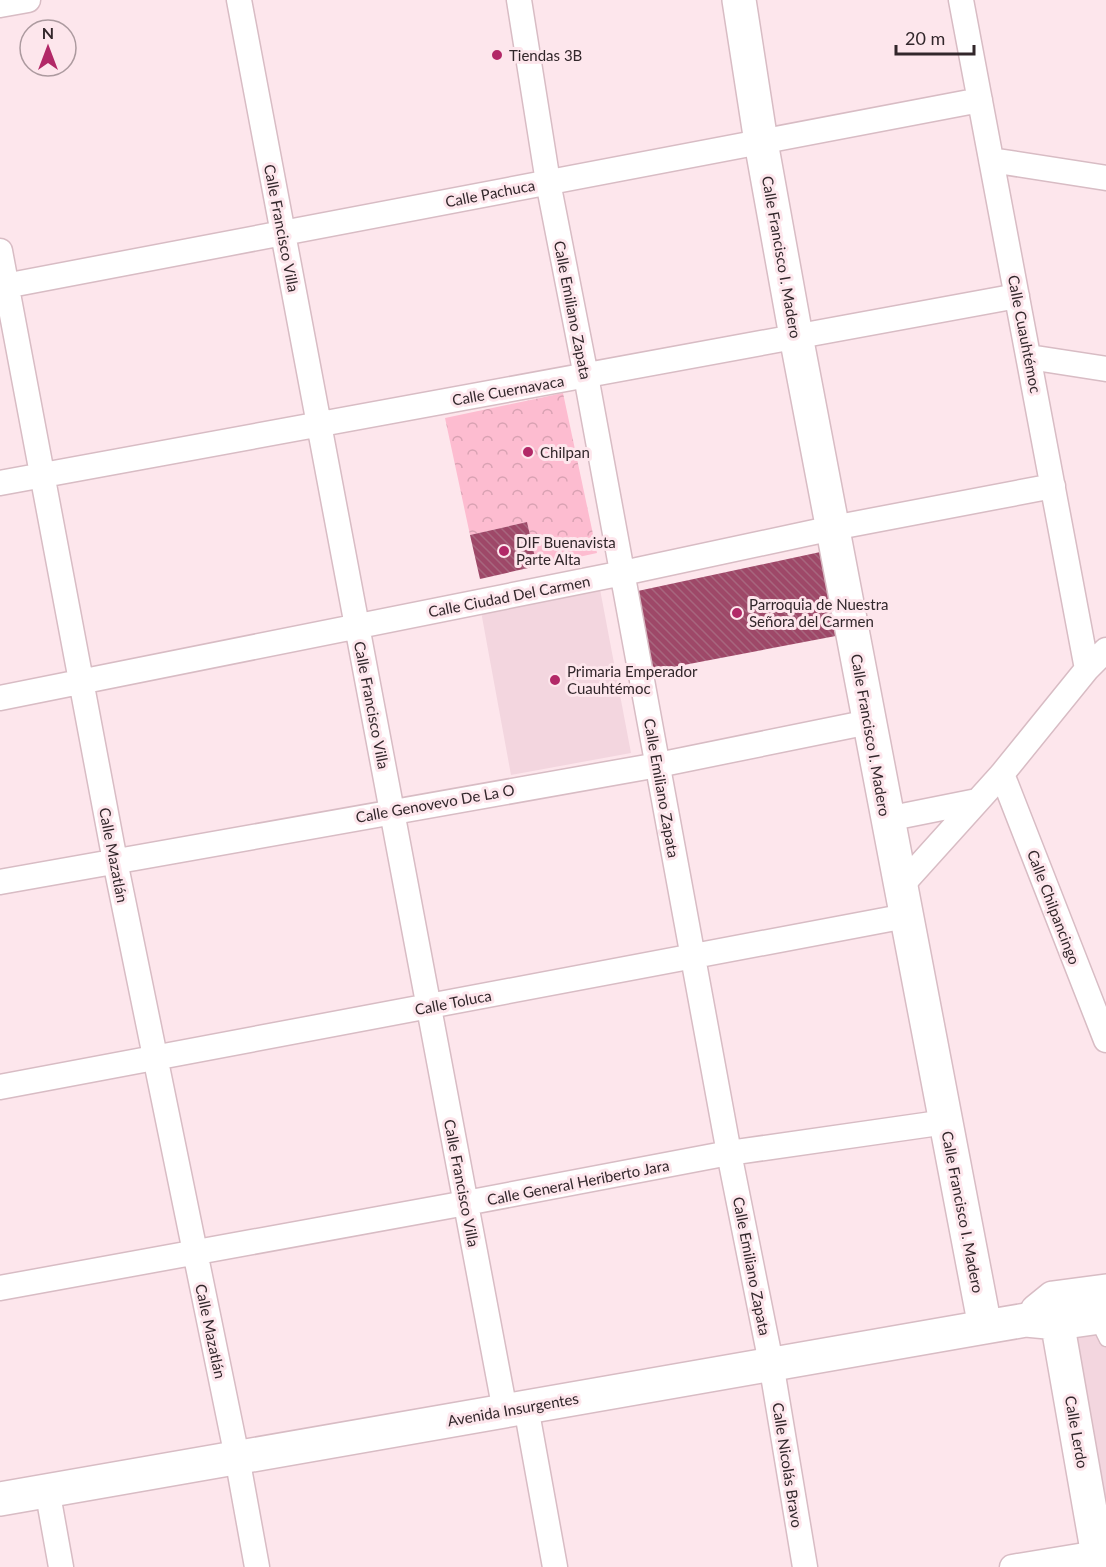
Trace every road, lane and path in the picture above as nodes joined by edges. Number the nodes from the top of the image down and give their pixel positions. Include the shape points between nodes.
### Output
1 (28, 0) edge
2 (240, 0) edge
3 (519, 0) edge
4 (739, 0) edge
5 (961, 0) edge
6 (0, 5) edge
7 (980, 100) junction
8 (761, 142) junction
9 (992, 160) junction
10 (1106, 178) edge
11 (548, 182) junction
12 (283, 233) junction
13 (0, 250) edge
14 (3, 286) edge
15 (1017, 296) junction
16 (796, 336) junction
17 (1029, 357) junction
18 (1106, 369) edge
19 (586, 376) junction
20 (319, 423) junction
21 (43, 475) junction
22 (0, 483) edge
23 (1053, 486) junction
24 (833, 528) junction
25 (623, 573) junction
26 (357, 625) junction
27 (1106, 650) edge
28 (1087, 669) junction
29 (81, 682) junction
30 (0, 698) edge
31 (869, 722) junction
32 (658, 765) junction
33 (1002, 774) junction
34 (978, 801) junction
35 (392, 810) junction
36 (887, 819) junction
37 (115, 861) junction
38 (0, 882) edge
39 (904, 901) junction
40 (693, 956) junction
41 (429, 1007) junction
42 (1106, 1040) edge
43 (154, 1058) junction
44 (0, 1087) edge
45 (946, 1122) junction
46 (729, 1153) junction
47 (466, 1203) junction
48 (194, 1253) junction
49 (0, 1288) edge
50 (1056, 1311) junction
51 (1103, 1316) edge
52 (985, 1326) junction
53 (771, 1363) junction
54 (516, 1409) junction
55 (237, 1457) junction
56 (47, 1490) junction
57 (0, 1499) edge
58 (1098, 1560) edge
59 (61, 1567) edge
60 (257, 1567) edge
61 (555, 1567) edge
62 (805, 1567) edge
63 (1012, 1567) edge

1 - 6 street
2 - 12 street, Calle Francisco Villa
3 - 11 street, Calle Emiliano Zapata
4 - 8 main road, Calle Francisco I. Madero
5 - 7 street, Calle Cuauhtémoc
7 - 8 street, Calle Pachuca
7 - 9 street, Calle Cuauhtémoc
8 - 11 street, Calle Pachuca
8 - 16 main road, Calle Francisco I. Madero
9 - 10 street
9 - 15 street, Calle Cuauhtémoc
11 - 12 street, Calle Pachuca
11 - 19 street, Calle Emiliano Zapata
12 - 14 street, Calle Pachuca
12 - 20 street, Calle Francisco Villa
13 - 14 street, Calle Mazatlán
14 - 21 street, Calle Mazatlán
15 - 16 street, Calle Cuernavaca
15 - 17 street, Calle Cuauhtémoc
16 - 19 street, Calle Cuernavaca
16 - 24 main road, Calle Francisco I. Madero
17 - 18 street
17 - 23 street, Calle Cuauhtémoc
19 - 20 street, Calle Cuernavaca
19 - 25 street, Calle Emiliano Zapata
20 - 21 street, Calle Cuernavaca
20 - 26 street, Calle Francisco Villa
21 - 22 street, Calle Cuernavaca
21 - 29 street, Calle Mazatlán
23 - 24 street, Calle Ciudad Del Carmen
23 - 28 street, Calle Cuauhtémoc
24 - 25 street, Calle Ciudad Del Carmen
24 - 31 main road, Calle Francisco I. Madero
25 - 26 street, Calle Ciudad Del Carmen
25 - 32 street, Calle Emiliano Zapata
26 - 29 street, Calle Ciudad Del Carmen
26 - 35 street, Calle Francisco Villa
27 - 28 street
28 - 33 street
29 - 30 street, Calle Ciudad Del Carmen
29 - 37 street, Calle Mazatlán
31 - 32 street, Calle Genovevo De La O
31 - 36 main road, Calle Francisco I. Madero
32 - 35 street, Calle Genovevo De La O
32 - 40 street, Calle Emiliano Zapata
33 - 34 street
33 - 42 street, Calle Chilpancingo
34 - 36 street
34 - 39 street
35 - 37 street, Calle Genovevo De La O
35 - 41 street, Calle Francisco Villa
36 - 39 main road, Calle Francisco I. Madero
37 - 38 street, Calle Genovevo De La O
37 - 43 street, Calle Mazatlán
39 - 40 street, Calle Toluca
39 - 45 main road, Calle Francisco I. Madero
40 - 41 street, Calle Toluca
40 - 46 street, Calle Emiliano Zapata
41 - 43 street, Calle Toluca
41 - 47 street, Calle Francisco Villa
43 - 44 street, Calle Toluca
43 - 48 street, Calle Mazatlán
45 - 46 street, Calle General Heriberto Jara
45 - 52 main road, Calle Francisco I. Madero
46 - 47 street, Calle General Heriberto Jara
46 - 53 street, Calle Emiliano Zapata
47 - 48 street, Calle General Heriberto Jara
47 - 54 street, Calle Francisco Villa
48 - 49 street, Calle General Heriberto Jara
48 - 55 street, Calle Mazatlán
50 - 51 main road, Avenida Insurgentes
50 - 52 main road, Avenida Insurgentes
50 - 58 main road, Calle Lerdo
52 - 53 main road, Avenida Insurgentes
53 - 54 main road, Avenida Insurgentes
53 - 62 street, Calle Nicolás Bravo
54 - 55 main road, Avenida Insurgentes
54 - 61 street, Calle Francisco Villa
55 - 56 main road, Avenida Insurgentes
55 - 60 street, Calle Mazatlán
56 - 57 main road, Avenida Insurgentes
56 - 59 street
58 - 63 street

